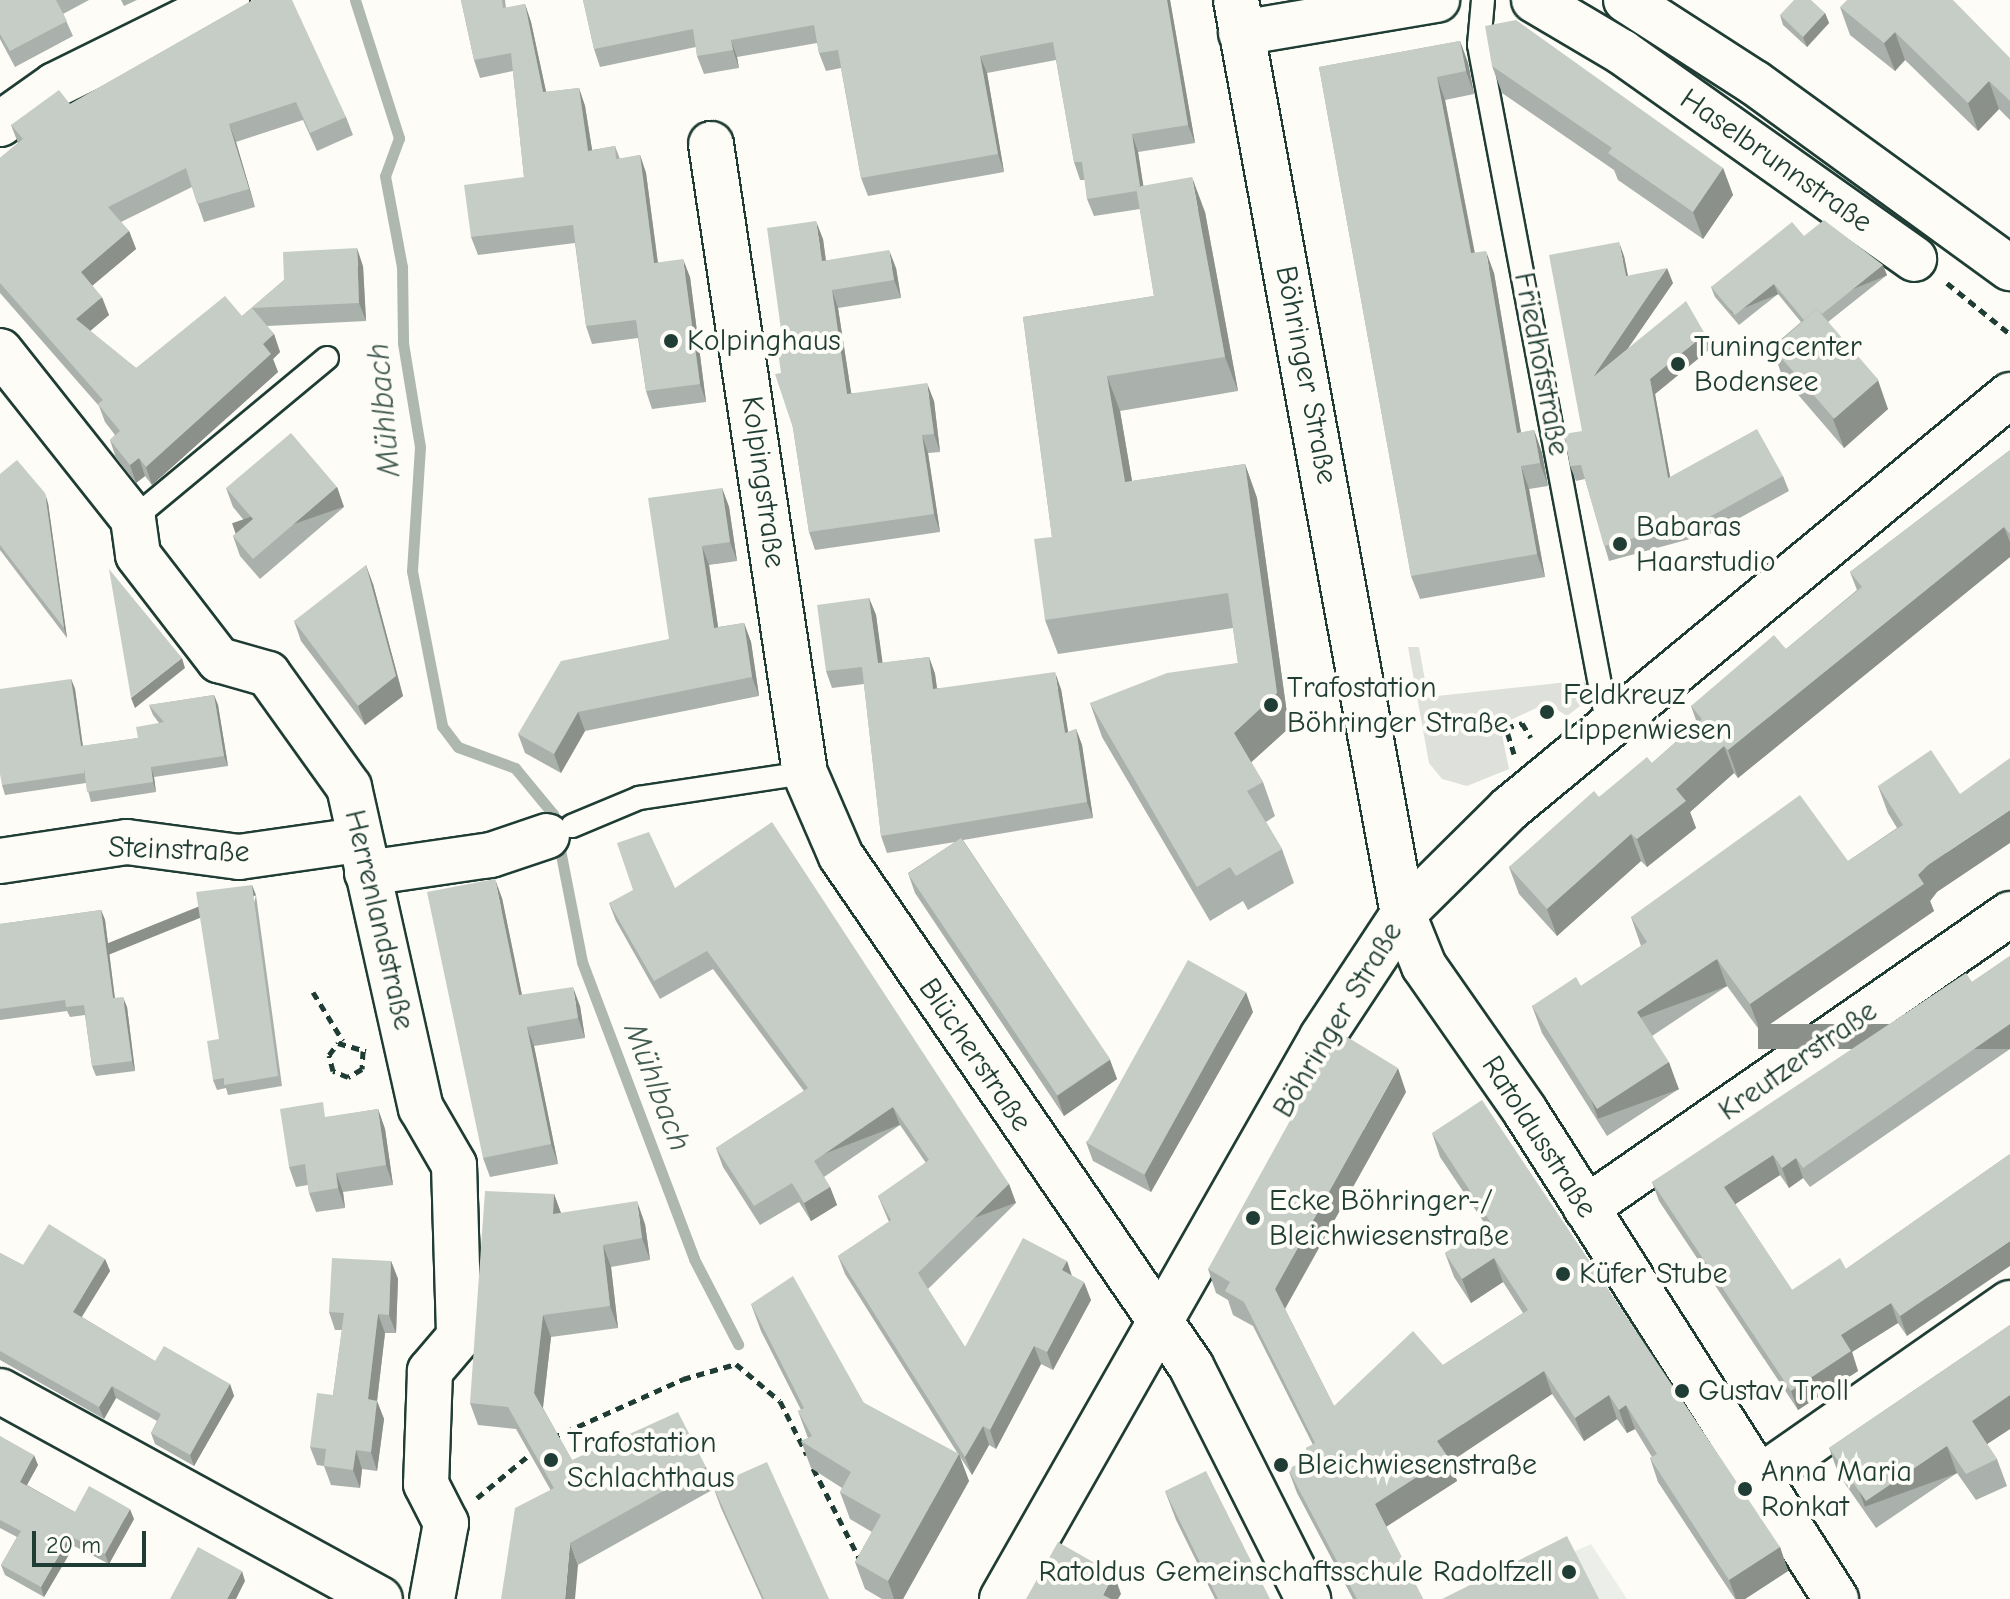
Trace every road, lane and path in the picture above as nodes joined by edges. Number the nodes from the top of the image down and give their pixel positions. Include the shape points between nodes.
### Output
1 (227, 0) edge
2 (1437, 0) edge
3 (1483, 0) edge
4 (1534, 0) edge
5 (1626, 0) edge
6 (1239, 16) edge
7 (0, 124) edge
8 (711, 144) dead end
9 (1914, 259) joint
10 (2010, 268) edge
11 (2010, 334) edge
12 (0, 351) edge
13 (327, 358) dead end
14 (2010, 395) edge
15 (133, 519) junction
16 (1608, 727) junction
17 (805, 773) junction
18 (560, 831) joint
19 (363, 856) junction
20 (0, 861) edge
21 (1403, 914) junction
22 (2010, 914) edge
23 (313, 992) dead end
24 (406, 1041) junction
25 (344, 1042) junction
26 (363, 1051) junction
27 (1586, 1208) junction
28 (2010, 1303) edge
29 (1162, 1329) junction
30 (0, 1391) edge
31 (1759, 1478) junction
32 (446, 1523) junction
33 (865, 1571) edge
34 (380, 1599) edge
35 (432, 1599) edge
36 (1002, 1599) edge
37 (1308, 1599) edge
38 (1836, 1599) edge

1 - 7 street via 55,85
2 - 6 street
3 - 16 lane, Friedhofstraße via 1479,45
4 - 9 street, Haselbrunnstraße via 1622,52
5 - 10 street, Haselbrunnstraße via 1755,83
6 - 21 street, Böhringer Straße
8 - 17 street, Kolpingstraße
9 - 11 path
12 - 15 street, Herrenlandstraße
13 - 15 lane
14 - 16 street
15 - 19 street, Herrenlandstraße via 138,555 219,660 268,674 313,731 349,787
16 - 21 street via 1509,809
17 - 18 lane, Steinstraße via 639,798
17 - 29 street, Blücherstraße via 841,856
18 - 19 street, Steinstraße via 491,855
19 - 20 street, Steinstraße via 239,857 127,842
19 - 24 street, Herrenlandstraße
21 - 27 street, Ratoldusstraße via 1424,966
21 - 29 street, Böhringer Straße via 1322,1037
22 - 27 street, Kreutzerstraße
23 - 25 path
24 - 26 path
24 - 32 street, Herrenlandstraße via 421,1108 454,1165 459,1337 430,1371 426,1484
25 - 26 path
25 - 26 path via 329,1055 333,1071 348,1077 362,1069
27 - 31 street, Ratoldusstraße
28 - 31 street
29 - 36 street, Böhringer Straße
29 - 37 street via 1191,1366
30 - 34 street
31 - 38 street, Ratoldusstraße
32 - 33 path via 555,1437 683,1379 736,1364 780,1401
32 - 35 street

